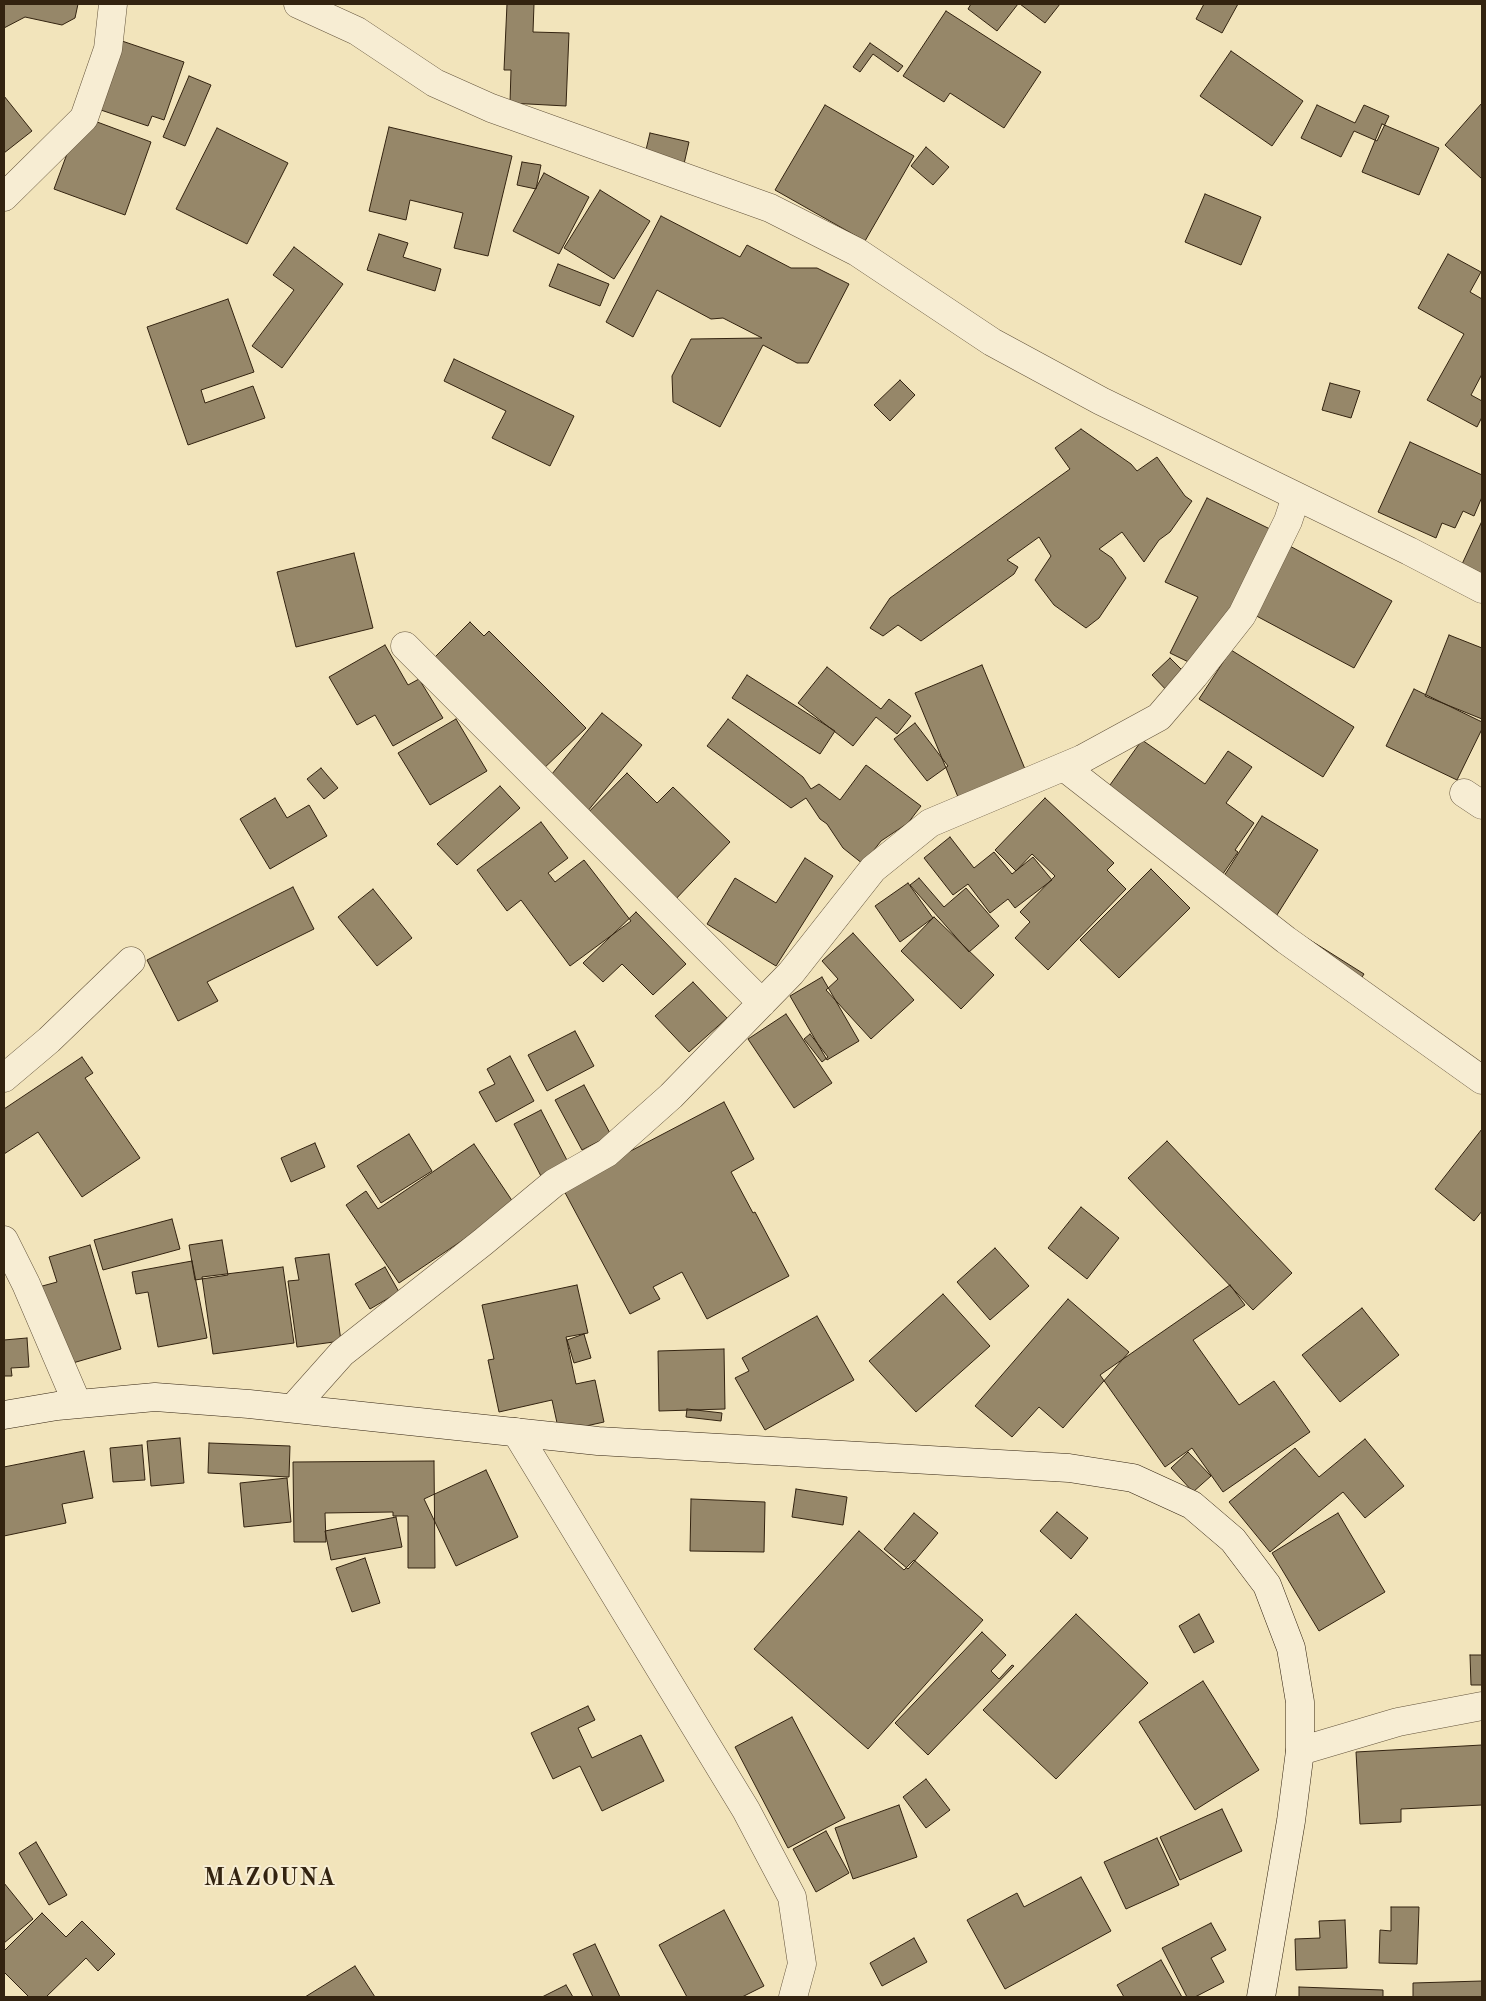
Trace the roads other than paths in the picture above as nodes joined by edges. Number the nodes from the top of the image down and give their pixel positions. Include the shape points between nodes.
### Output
1 (113, 4) edge
2 (298, 4) edge
3 (4, 197) edge
4 (1296, 497) junction
5 (1482, 589) edge
6 (405, 646) dead end
7 (1064, 767) junction
8 (130, 961) dead end
9 (762, 1003) junction
10 (4, 1078) edge
11 (1482, 1080) edge
12 (4, 1240) edge
13 (77, 1403) junction
14 (293, 1408) junction
15 (4, 1415) edge
16 (516, 1432) junction
17 (1482, 1706) edge
18 (1300, 1751) junction
19 (793, 1997) edge
20 (1261, 1997) edge

1 - 3 street via 108,49 84,118
2 - 4 street via 357,31 435,83 491,108 770,208 857,252 1017,356 1101,402
4 - 5 street
4 - 7 street via 1288,521 1242,615 1159,717
6 - 9 street
7 - 9 street via 930,823 873,869 791,973
7 - 11 street via 1286,940
8 - 10 street via 49,1040
9 - 14 street via 671,1096 607,1153 554,1183 342,1353
12 - 13 street
13 - 14 street via 155,1397
13 - 15 street
14 - 16 street
16 - 18 street via 598,1441 1069,1468 1133,1478 1192,1505 1233,1540 1266,1585 1291,1648 1300,1702
16 - 19 street via 746,1810 792,1897 802,1964
17 - 18 street via 1398,1722
18 - 20 street

